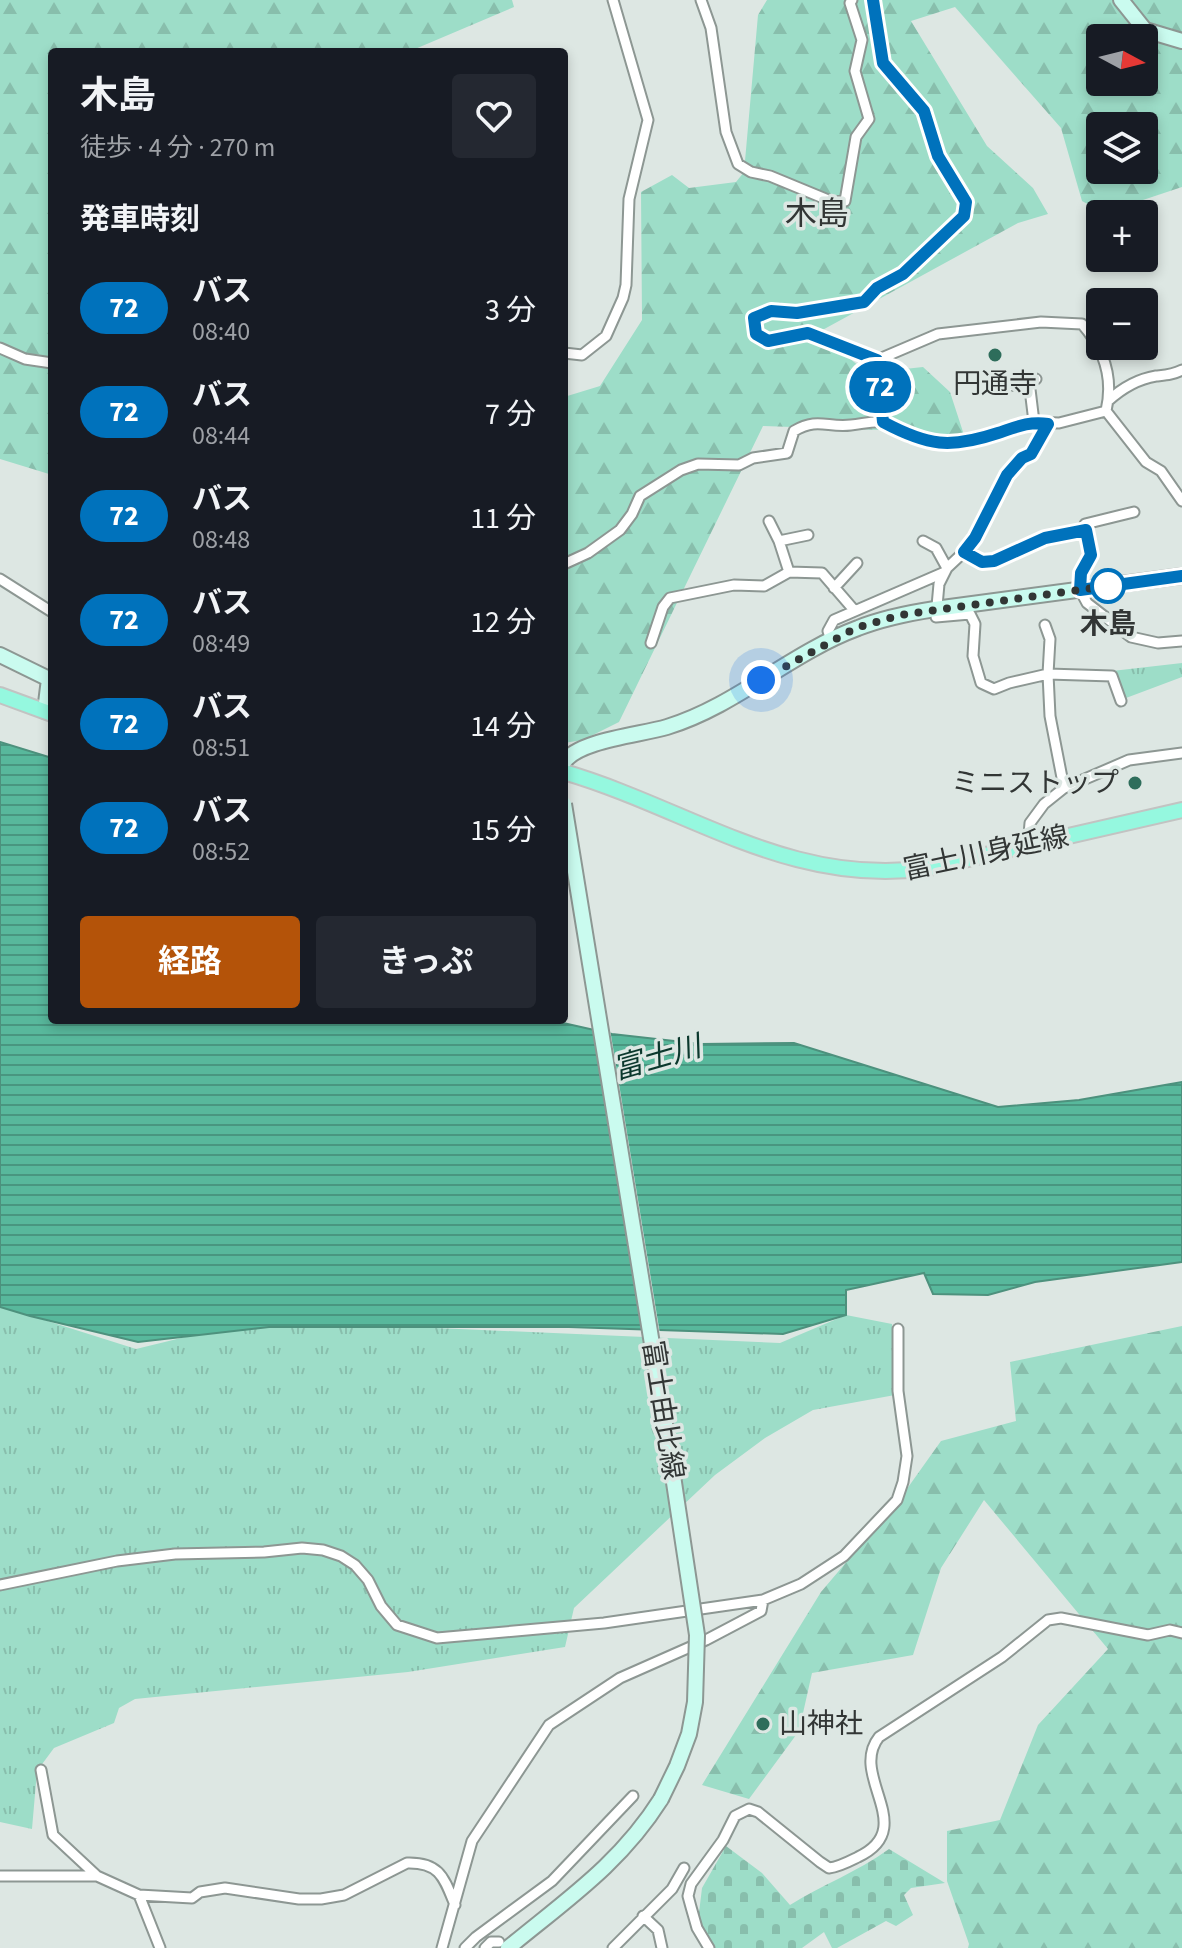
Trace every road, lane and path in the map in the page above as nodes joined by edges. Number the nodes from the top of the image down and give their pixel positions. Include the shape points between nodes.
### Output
1 (613, 0) edge
2 (701, 0) edge
3 (852, 0) edge
4 (873, 0) edge
5 (1121, 0) edge
6 (1182, 41) edge
7 (0, 348) edge
8 (568, 353) edge
9 (877, 360) junction
10 (48, 362) edge
11 (1182, 370) edge
12 (1001, 374) dead end
13 (1107, 406) junction
14 (883, 422) junction
15 (1034, 422) junction
16 (1048, 424) junction
17 (1182, 501) edge
18 (1134, 512) dead end
19 (769, 521) dead end
20 (1085, 524) dead end
21 (808, 535) dead end
22 (779, 541) junction
23 (923, 541) dead end
24 (964, 552) junction
25 (568, 562) edge
26 (857, 563) dead end
27 (946, 570) junction
28 (789, 572) junction
29 (1182, 576) edge
30 (0, 579) edge
31 (834, 588) junction
32 (1080, 590) junction
33 (48, 609) edge
34 (935, 609) junction
35 (854, 610) junction
36 (1045, 625) dead end
37 (831, 641) junction
38 (1182, 641) edge
39 (651, 643) dead end
40 (0, 655) edge
41 (1048, 674) junction
42 (48, 679) edge
43 (0, 695) edge
44 (1121, 701) dead end
45 (48, 713) edge
46 (1182, 753) edge
47 (568, 756) edge
48 (568, 774) edge
49 (1064, 788) junction
50 (1182, 810) edge
51 (568, 828) edge
52 (1028, 846) junction
53 (898, 1329) dead end
54 (0, 1585) edge
55 (763, 1600) junction
56 (1182, 1633) edge
57 (41, 1770) dead end
58 (633, 1796) dead end
59 (684, 1868) dead end
60 (0, 1876) edge
61 (97, 1876) junction
62 (139, 1895) junction
63 (455, 1905) junction
64 (643, 1916) junction
65 (503, 1945) edge
66 (160, 1948) edge
67 (442, 1948) edge
68 (465, 1948) edge
69 (485, 1948) edge
70 (613, 1948) edge
71 (662, 1948) edge
72 (709, 1948) edge

1 - 8 street via 648,120 629,199 626,285 606,336 582,355
2 - 3 street via 711,28 726,132 738,164 833,202 845,201 856,137 869,119 855,71 862,40
4 - 9 street via 883,63 924,111 938,156 966,202 964,216 903,274 864,302 797,313 771,311 754,318 756,334 768,341 808,333
5 - 6 main road via 1145,30
7 - 10 street
9 - 13 street via 938,334 1041,322 1082,324 1102,350
9 - 14 street
11 - 13 street via 1122,388
12 - 15 street via 1009,386 1032,380
13 - 16 street
13 - 17 street via 1146,462 1161,471
14 - 15 street via 910,437 937,443 968,442
14 - 25 street via 807,424 794,431 787,453 739,465 698,464 681,470 640,496 620,530
15 - 16 street
16 - 24 street via 1031,454 1007,475
18 - 20 street
19 - 22 street
21 - 22 street
22 - 28 street
23 - 27 street via 936,548
24 - 27 street
24 - 32 street via 982,562 994,561 1045,538 1086,530 1091,555 1081,573
26 - 31 street
27 - 34 street
27 - 35 street
28 - 31 street via 822,573
28 - 39 street via 764,586 734,585 670,598
29 - 32 main road
30 - 33 street
31 - 35 street
32 - 34 main road
32 - 38 street via 1087,603 1131,637
34 - 37 main road via 856,628
34 - 41 street via 936,617 970,614 975,624 973,656 981,683 988,688
35 - 37 street via 834,620 828,631
36 - 41 street via 1050,639
37 - 47 main road via 714,708
40 - 42 main road
41 - 44 street via 1112,676
41 - 49 street
43 - 45 main road
46 - 49 street via 1129,760
48 - 52 main road, 富士川身延線 via 812,865 894,873
49 - 52 street via 1030,823
50 - 52 main road, 富士川身延線
51 - 65 main road, 富士由比線, bridge via 697,1635 696,1691 677,1766 642,1830 618,1856
53 - 55 street via 898,1391 907,1456 897,1500 844,1556 801,1584
54 - 55 street via 146,1557 323,1550 355,1565 397,1625 437,1638 604,1623
55 - 63 street via 761,1611 620,1678 549,1725 472,1841
56 - 72 street via 1148,1635 1048,1620 1002,1657 879,1737 871,1753 885,1822 883,1838 838,1867 820,1862 758,1812 749,1809 735,1816 688,1896
57 - 61 street via 53,1835
58 - 68 street via 552,1881
59 - 64 street via 672,1889
60 - 61 street
61 - 62 street
62 - 63 street via 192,1898 225,1888 321,1899 344,1895 407,1863 418,1863 439,1871
62 - 66 street
63 - 67 street
64 - 70 street
64 - 71 street via 658,1930
65 - 69 street via 491,1942

